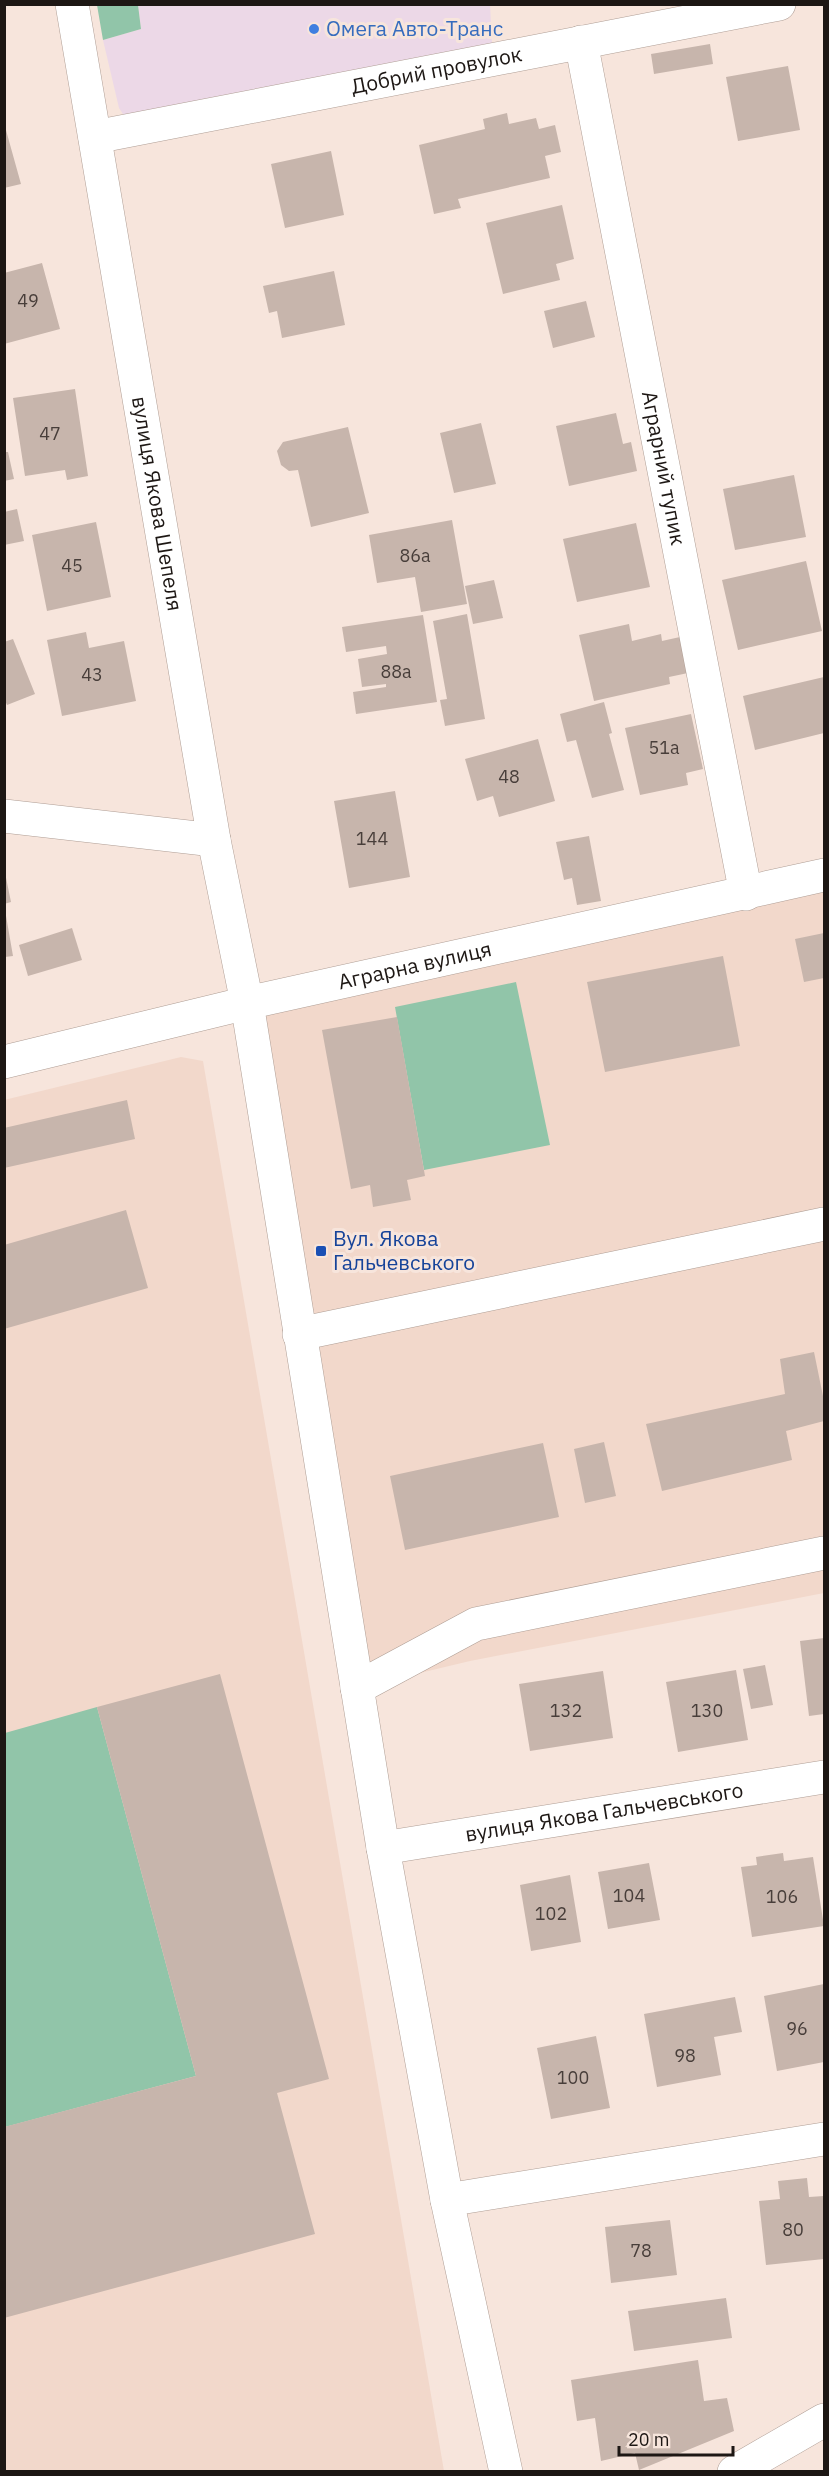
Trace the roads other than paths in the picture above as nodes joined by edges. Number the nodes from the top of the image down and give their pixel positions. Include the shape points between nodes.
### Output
1 (72, 4) edge
2 (779, 4) edge
3 (581, 42) junction
4 (95, 137) junction
5 (4, 816) edge
6 (214, 840) junction
7 (825, 875) edge
8 (746, 894) junction
9 (247, 1004) junction
10 (4, 1062) edge
11 (825, 1224) edge
12 (299, 1334) junction
13 (825, 1553) edge
14 (357, 1688) junction
15 (825, 1777) edge
16 (383, 1848) junction
17 (825, 2139) edge
18 (447, 2200) junction
19 (825, 2420) edge
20 (506, 2472) edge
21 (734, 2472) edge

1 - 4 street, вулиця Якова Шепеля
2 - 3 street, Добрий провулок
3 - 4 street, Добрий провулок
3 - 8 street, Аграрний тупик
4 - 6 street, вулиця Якова Шепеля
5 - 6 street
6 - 9 street, вулиця Якова Шепеля
7 - 8 street, Аграрна вулиця
8 - 9 street, Аграрна вулиця
9 - 10 street, Аграрна вулиця
9 - 12 street, вулиця Якова Шепеля
11 - 12 street
12 - 14 street, вулиця Якова Шепеля
13 - 14 street via 476,1624
14 - 16 street, вулиця Якова Шепеля
15 - 16 street, вулиця Якова Гальчевського
16 - 18 street, вулиця Якова Шепеля
17 - 18 street
18 - 20 street, вулиця Якова Шепеля
19 - 21 street

